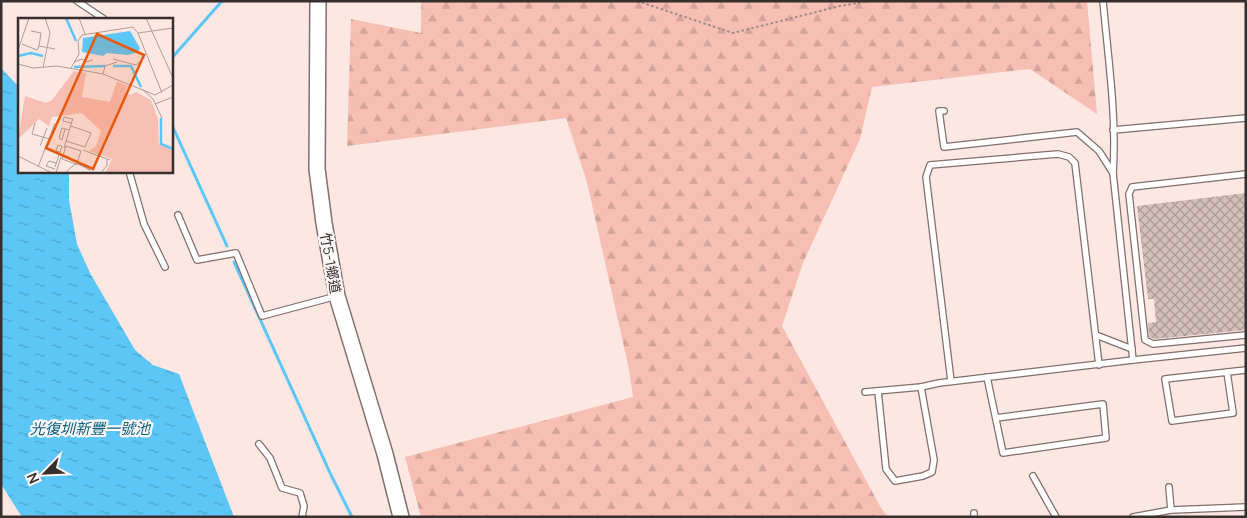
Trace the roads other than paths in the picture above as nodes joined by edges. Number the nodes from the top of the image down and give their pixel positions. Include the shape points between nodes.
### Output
1 (76, 1) edge
2 (318, 1) edge
3 (1102, 1) edge
4 (102, 18) edge
5 (944, 111) dead end
6 (1246, 118) edge
7 (1114, 130) junction
8 (129, 172) edge
9 (1113, 173) junction
10 (1246, 174) edge
11 (178, 215) dead end
12 (164, 267) dead end
13 (337, 296) junction
14 (1246, 334) edge
15 (1096, 335) junction
16 (1246, 348) edge
17 (1132, 349) junction
18 (1133, 360) junction
19 (1100, 364) junction
20 (1246, 370) edge
21 (1227, 372) junction
22 (987, 377) junction
23 (951, 381) junction
24 (921, 387) junction
25 (878, 391) junction
26 (865, 392) dead end
27 (996, 418) junction
28 (259, 444) dead end
29 (1033, 476) dead end
30 (1168, 486) dead end
31 (1246, 507) edge
32 (1171, 510) junction
33 (1150, 516) edge
34 (302, 517) edge
35 (401, 517) edge
36 (1056, 517) edge
37 (1132, 517) edge

1 - 4 lane
2 - 13 street, 竹5-1鄉道 via 317,169
3 - 7 lane
5 - 9 lane via 939,111 944,146 1077,132 1099,152
6 - 7 lane
7 - 9 lane
8 - 12 lane via 144,224
9 - 17 lane
10 - 14 lane via 1132,187 1129,194 1145,340 1153,344
11 - 13 lane via 197,260 236,253 262,316
13 - 35 street, 竹5-1鄉道
15 - 17 lane
15 - 19 lane
15 - 23 lane via 1075,164 1069,156 1058,154 930,165 926,177
16 - 18 lane
17 - 18 lane
18 - 19 lane
19 - 22 lane
20 - 21 lane
21 - 21 lane via 1233,413 1172,422 1165,379
22 - 23 lane
22 - 27 lane
23 - 24 lane
24 - 25 lane
24 - 25 lane via 934,460 932,472 895,481 886,469
25 - 26 lane
27 - 27 lane via 1003,453 1106,438 1103,404
28 - 34 lane via 270,458 282,488 300,493 304,506
29 - 36 lane
30 - 32 lane
31 - 32 lane
32 - 33 lane
33 - 37 lane

